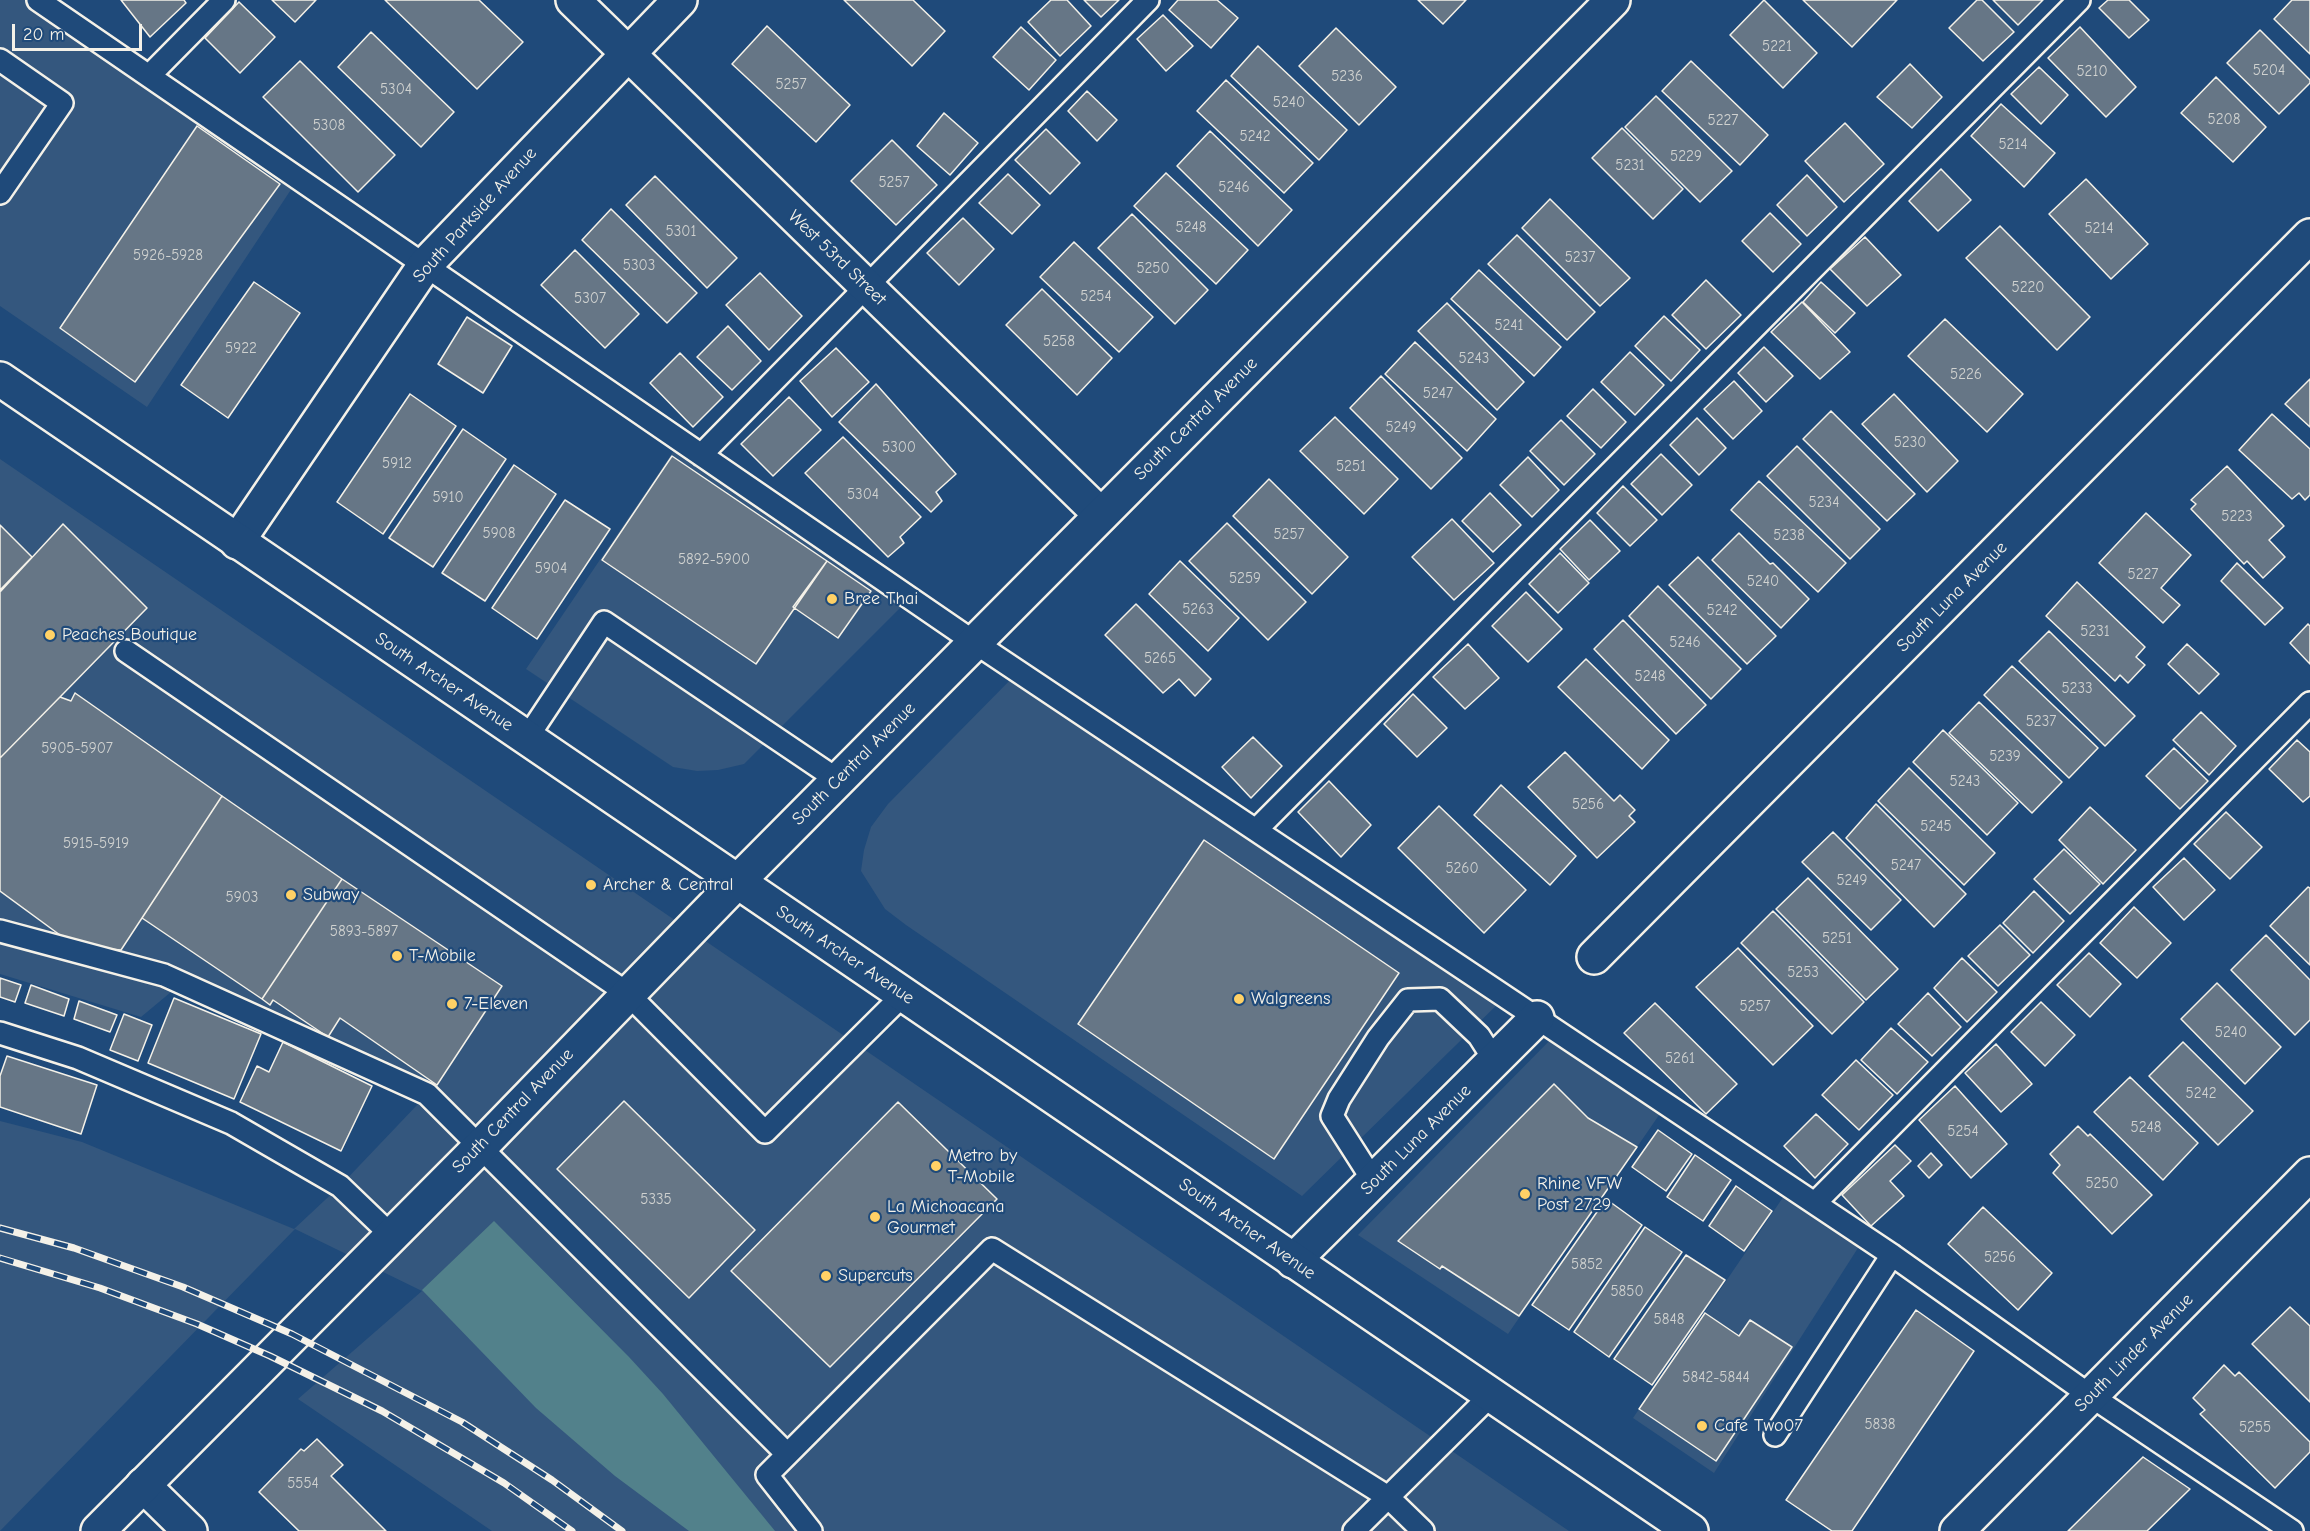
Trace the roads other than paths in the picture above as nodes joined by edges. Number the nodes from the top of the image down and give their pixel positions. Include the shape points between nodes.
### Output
1 (38, 0) edge
2 (224, 0) edge
3 (573, 0) edge
4 (680, 0) edge
5 (1148, 0) edge
6 (1613, 0) edge
7 (2079, 0) edge
8 (627, 53) junction
9 (0, 60) edge
10 (149, 76) junction
11 (0, 193) edge
12 (2310, 236) edge
13 (425, 265) junction
14 (866, 286) junction
15 (0, 379) edge
16 (701, 455) junction
17 (1101, 515) junction
18 (237, 542) junction
19 (974, 642) junction
20 (126, 651) dead end
21 (2310, 704) edge
22 (527, 738) junction
23 (838, 780) junction
24 (1256, 830) junction
25 (737, 882) junction
26 (0, 931) edge
27 (1594, 957) dead end
28 (627, 993) junction
29 (903, 995) junction
30 (1537, 1018) junction
31 (0, 1034) edge
32 (1495, 1061) junction
33 (481, 1146) junction
34 (2310, 1174) edge
35 (1374, 1182) junction
36 (1815, 1203) junction
37 (391, 1235) junction
38 (1892, 1255) junction
39 (1293, 1261) junction
40 (1491, 1395) junction
41 (2091, 1396) junction
42 (1775, 1435) dead end
43 (788, 1454) junction
44 (143, 1485) junction
45 (1388, 1497) junction
46 (98, 1531) edge
47 (190, 1531) edge
48 (811, 1531) edge
49 (1354, 1531) edge
50 (1423, 1531) edge
51 (1691, 1531) edge
52 (1957, 1531) edge
53 (2292, 1531) edge

1 - 10 lane
2 - 10 lane
3 - 8 main road, West 53rd Street
4 - 8 main road, South Parkside Avenue
5 - 14 lane
6 - 17 main road, South Central Avenue
7 - 24 lane
8 - 13 main road, South Parkside Avenue
8 - 14 main road, West 53rd Street
9 - 11 lane via 62,103
10 - 13 lane
12 - 27 main road, South Luna Avenue
13 - 16 lane
13 - 18 main road, South Parkside Avenue
14 - 16 lane
14 - 17 main road, West 53rd Street
15 - 18 main road, South Archer Avenue
16 - 19 lane
17 - 19 main road, South Central Avenue
18 - 22 main road, South Archer Avenue
19 - 23 main road, South Central Avenue
19 - 24 lane
20 - 28 lane
21 - 36 lane
22 - 23 lane via 604,622
22 - 25 main road, South Archer Avenue
23 - 25 main road, South Central Avenue
24 - 30 lane
25 - 28 main road, South Central Avenue
25 - 29 main road, South Archer Avenue
26 - 33 lane via 164,975 427,1094
28 - 29 lane via 765,1132
28 - 33 main road, South Central Avenue
29 - 39 main road, South Archer Avenue
30 - 32 main road, South Luna Avenue
30 - 36 lane
31 - 37 lane via 78,1058 231,1124 340,1186
32 - 35 main road, South Luna Avenue
32 - 35 lane via 1479,1036 1440,999 1408,1000 1378,1038 1332,1116
33 - 37 main road, South Central Avenue
33 - 43 lane
34 - 41 main road, South Linder Avenue
35 - 39 main road, South Luna Avenue
36 - 38 lane
37 - 44 main road, South Central Avenue
38 - 41 lane
38 - 42 lane
39 - 40 main road, South Archer Avenue
40 - 45 lane
40 - 51 main road, South Archer Avenue
41 - 52 main road, South Linder Avenue
41 - 53 lane
43 - 45 lane via 992,1249
43 - 48 lane via 766,1475
44 - 46 main road, South Central Avenue
44 - 47 main road
45 - 49 lane
45 - 50 lane

